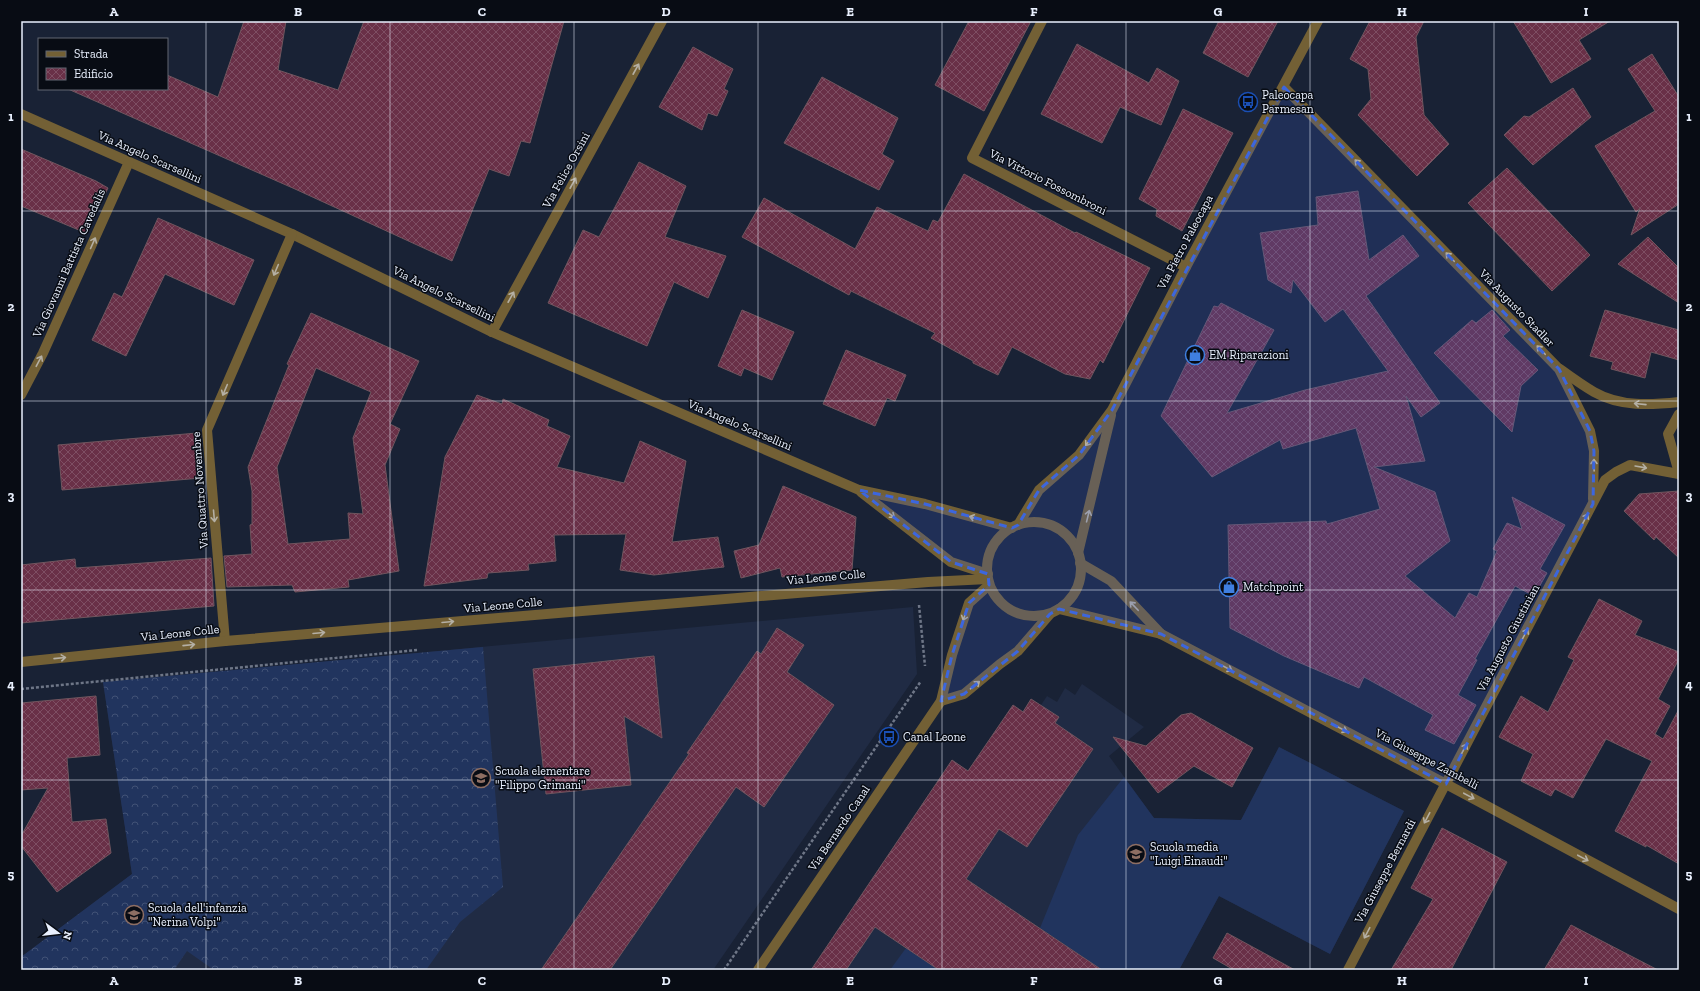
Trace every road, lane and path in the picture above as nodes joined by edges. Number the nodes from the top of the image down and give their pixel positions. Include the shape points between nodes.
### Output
1 (662, 21) edge
2 (1042, 21) edge
3 (1318, 21) edge
4 (1284, 87) junction
5 (21, 114) edge
6 (129, 162) junction
7 (292, 234) junction
8 (1186, 267) junction
9 (492, 332) junction
10 (1559, 369) junction
11 (21, 395) edge
12 (1679, 402) edge
13 (1112, 410) junction
14 (1679, 414) edge
15 (1679, 474) edge
16 (860, 490) junction
17 (1593, 504) junction
18 (1015, 526) junction
19 (1079, 558) junction
20 (988, 579) junction
21 (918, 600) dead end
22 (1059, 609) junction
23 (1050, 614) junction
24 (1161, 634) junction
25 (224, 641) junction
26 (418, 650) dead end
27 (21, 662) edge
28 (925, 667) dead end
29 (922, 680) dead end
30 (21, 689) edge
31 (941, 702) junction
32 (1446, 784) junction
33 (1679, 909) edge
34 (724, 970) edge
35 (758, 970) edge
36 (1348, 970) edge

9 -> 1 street, Via Felice Orsini
2 - 8 street, Via Vittorio Fossombroni via 972,158
3 - 4 street, Via Pietro Paleocapa
4 - 8 street, Via Pietro Paleocapa
10 -> 4 street, Via Augusto Stadler
5 - 6 street, Via Angelo Scarsellini
6 - 7 street, Via Angelo Scarsellini
11 -> 6 street, Via Giovanni Battista Cavedalis via 43,353
7 - 9 street, Via Angelo Scarsellini
7 -> 25 street, Via Quattro Novembre via 207,430
8 - 13 street, Via Pietro Paleocapa
9 - 16 street, Via Angelo Scarsellini
12 -> 10 street via 1645,405 1619,401 1595,393
17 -> 10 street, Via Augusto Stadler via 1594,451 1590,431
13 -> 18 street, Via Pietro Paleocapa via 1079,455 1039,490
19 -> 13 street, Via Pietro Paleocapa
14 - 15 street via 1668,434
17 -> 15 street via 1605,480 1630,465
18 -> 16 street, Via Angelo Scarsellini
16 -> 20 street, Via Angelo Scarsellini via 951,562
32 -> 17 street, Via Augusto Giustinian
18 - 19 street via 1036,522 1054,526 1069,537
18 - 20 street via 1002,534 991,549 986,567
19 - 22 street via 1081,572 1076,590
24 -> 19 street, Via Giuseppe Zambelli via 1112,581
20 - 23 street via 999,601 1013,612 1031,617
25 -> 20 street, Via Leone Colle
20 -> 31 street, Via Bernardo Canal via 969,603 952,655
21 - 28 path
22 - 23 street
22 - 24 street, Via Giuseppe Zambelli
31 -> 23 street via 964,694 1018,651
24 -> 32 street, Via Giuseppe Zambelli
27 -> 25 street, Via Leone Colle
26 - 30 path
29 - 34 path
31 - 35 street, Via Bernardo Canal
32 -> 33 street, Via Giuseppe Zambelli
32 -> 36 street, Via Giuseppe Bernardi

